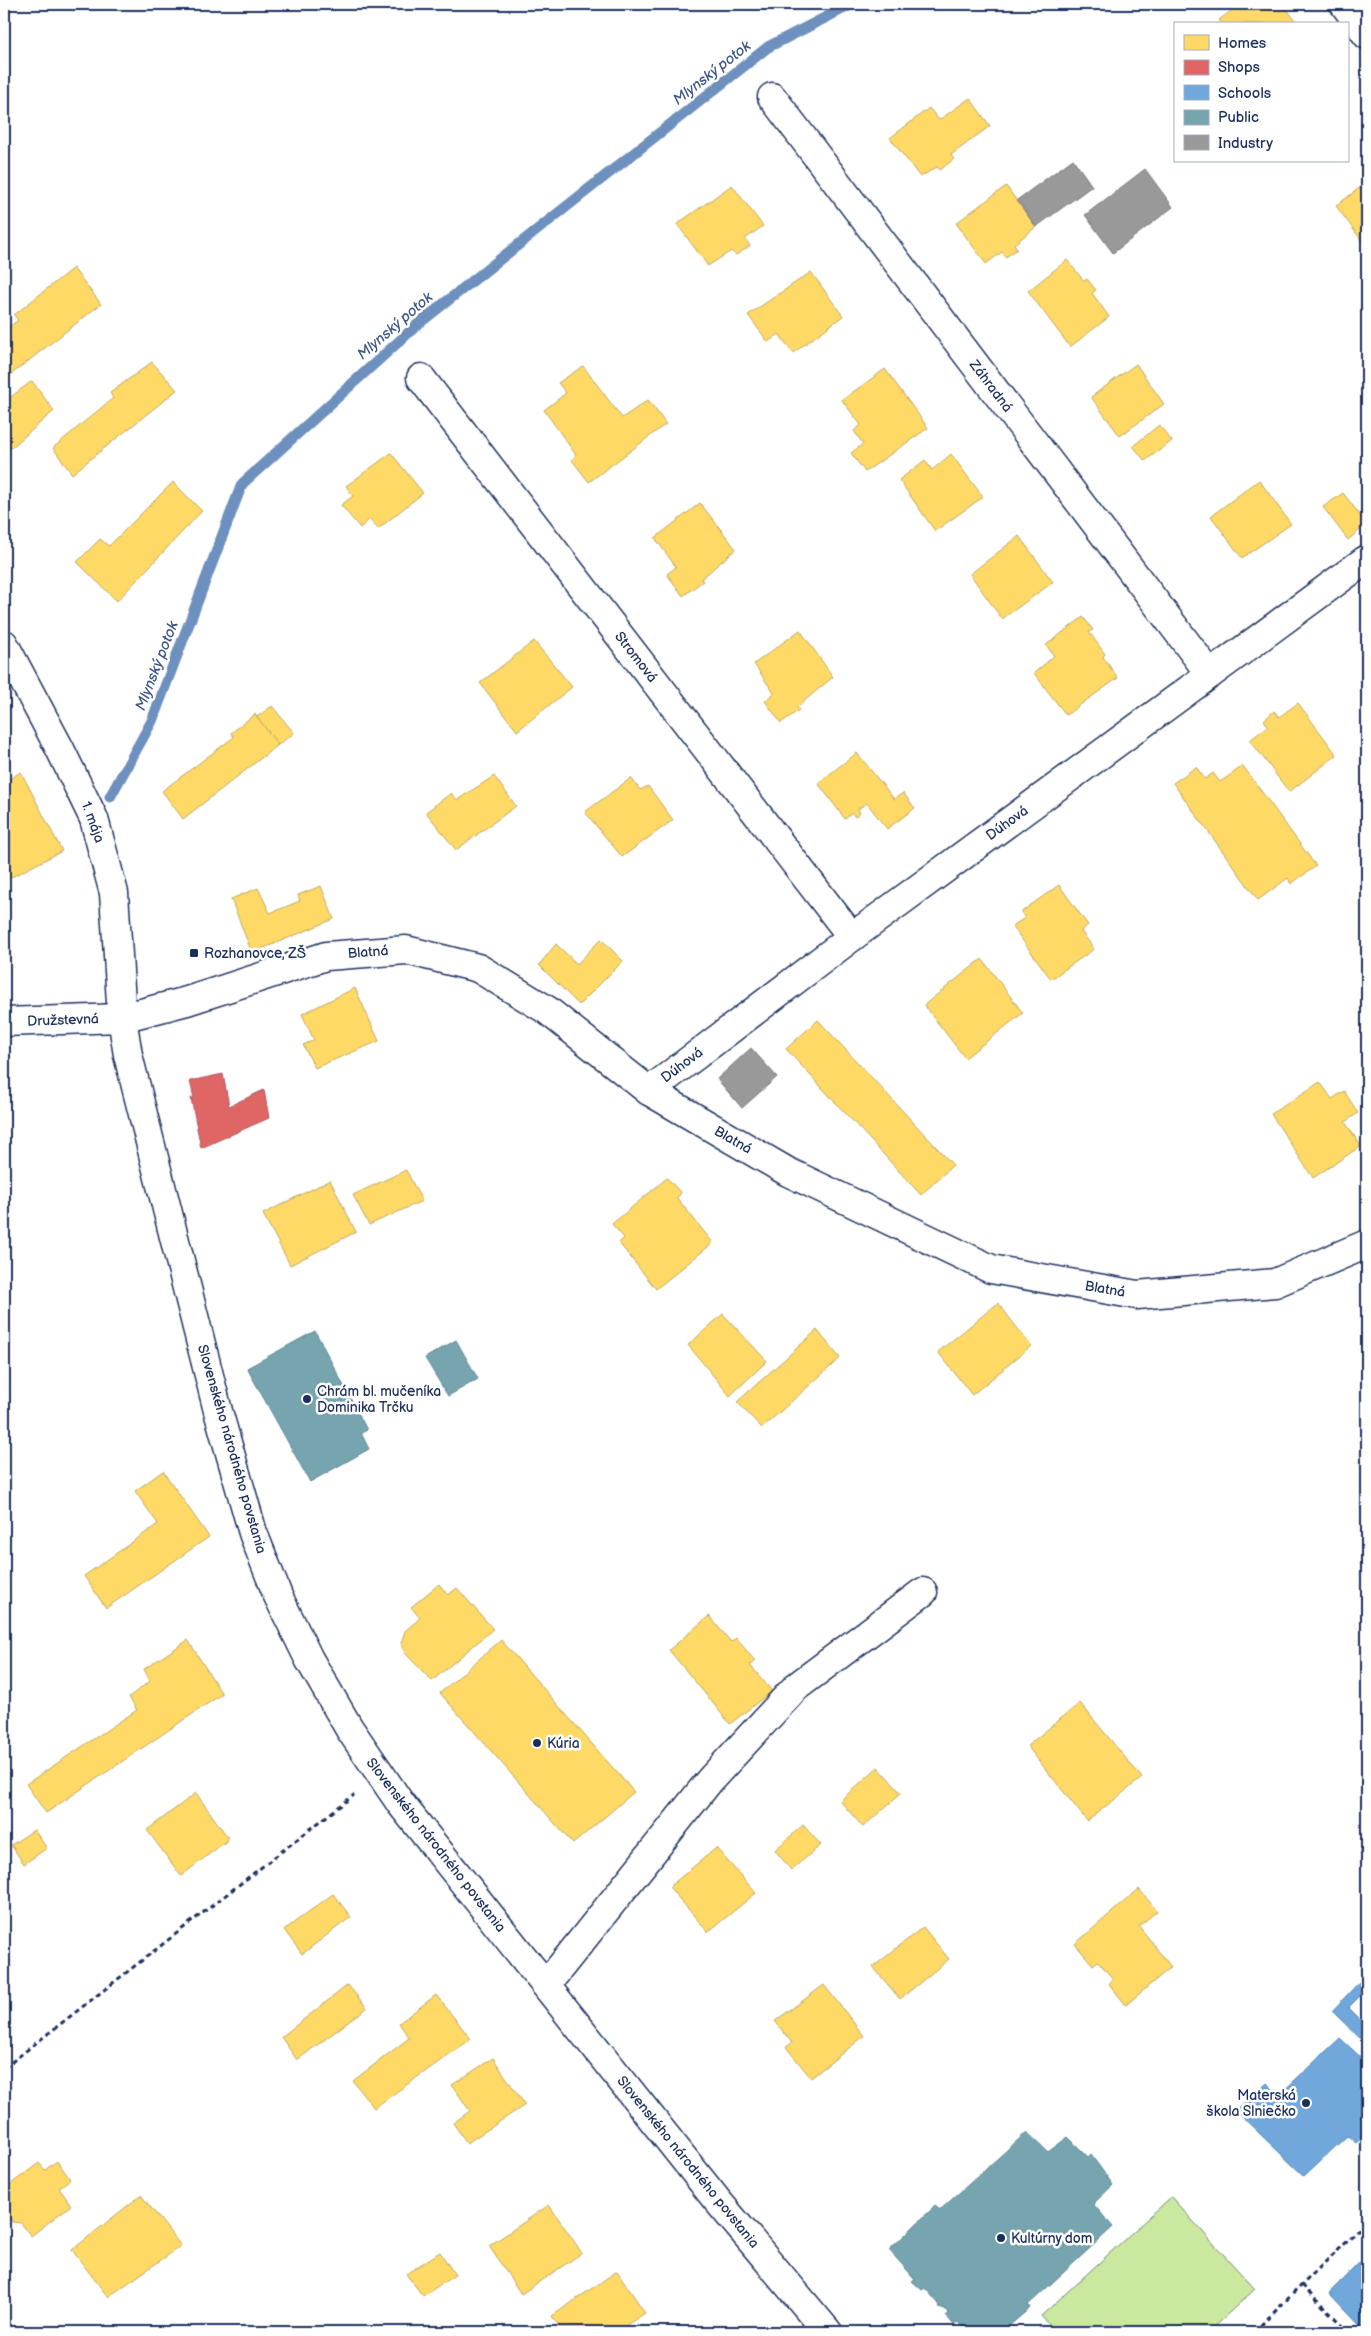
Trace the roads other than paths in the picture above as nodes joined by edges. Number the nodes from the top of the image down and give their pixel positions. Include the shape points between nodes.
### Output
1 (1344, 4) edge
2 (1367, 35) edge
3 (772, 97) dead end
4 (421, 378) dead end
5 (1367, 559) edge
6 (4, 644) edge
7 (1210, 674) junction
8 (852, 937) junction
9 (122, 1018) junction
10 (4, 1022) edge
11 (648, 1091) junction
12 (1367, 1244) edge
13 (923, 1592) dead end
14 (546, 1986) junction
15 (828, 2332) edge

1 - 2 street
3 - 7 street, Záhradná
4 - 8 street, Stromová
5 - 7 street, Dúhová
6 - 9 street, 1. mája via 94,819 114,893
7 - 8 street, Dúhová
8 - 11 street, Dúhová
9 - 10 street, Družstevná
9 - 11 street, Blatná via 187,1001 326,956 406,950 478,968 547,1010
9 - 14 street, Slovenského národného povstania via 128,1055 218,1411 254,1533 278,1596 309,1659 349,1728 401,1804
11 - 12 street, Blatná via 788,1172 991,1269 1137,1295 1275,1283
13 - 14 street via 796,1686 710,1780
14 - 15 street, Slovenského národného povstania

